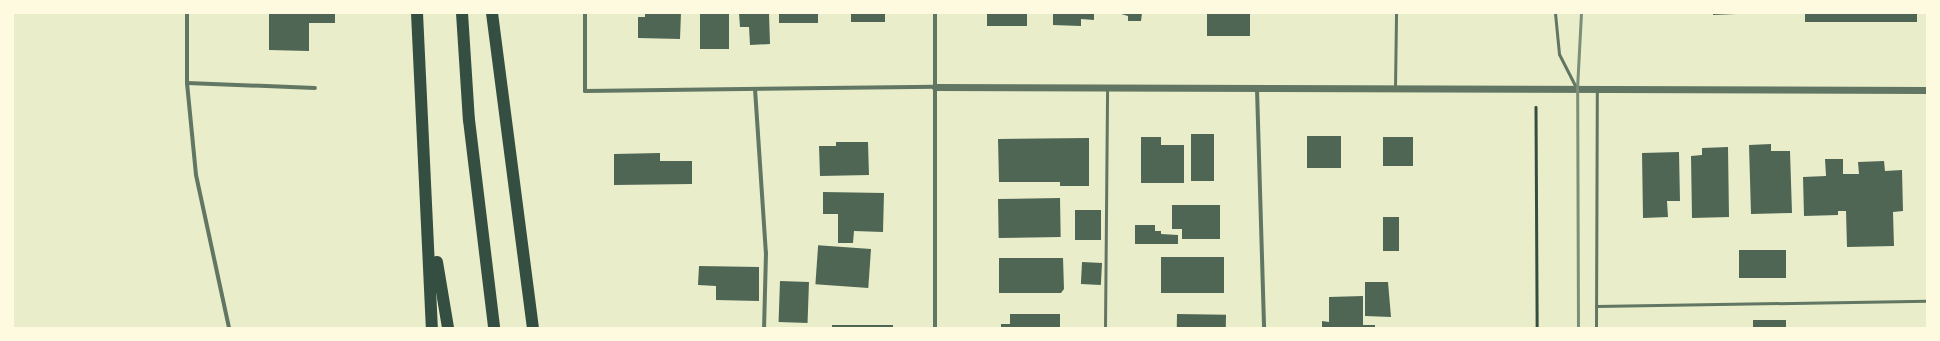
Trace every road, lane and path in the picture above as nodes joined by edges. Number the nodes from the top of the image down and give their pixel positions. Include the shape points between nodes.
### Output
1 (187, 13) edge
2 (416, 13) edge
3 (462, 13) edge
4 (492, 13) edge
5 (585, 13) edge
6 (935, 13) edge
7 (1396, 13) edge
8 (1555, 13) edge
9 (187, 83) junction
10 (935, 87) junction
11 (315, 88) dead end
12 (1107, 88) junction
13 (1395, 88) junction
14 (1536, 88) junction
15 (754, 89) junction
16 (1257, 89) junction
17 (1577, 89) junction
18 (1597, 90) junction
19 (1927, 90) edge
20 (429, 217) junction
21 (1927, 301) edge
22 (1596, 306) junction
23 (229, 328) edge
24 (432, 328) edge
25 (448, 328) edge
26 (494, 328) edge
27 (533, 328) edge
28 (764, 328) edge
29 (935, 328) edge
30 (1106, 328) edge
31 (1264, 328) edge
32 (1537, 328) edge
33 (1596, 328) edge

1 - 9 street
2 - 20 highway
3 - 26 highway via 470,120
4 - 27 highway
5 - 15 street via 585,91
6 - 10 street
7 - 13 lane
8 - 17 lane via 1559,54
9 - 11 street
9 - 23 street via 196,175
10 - 12 street
10 - 15 street
10 - 29 street
12 - 16 street
12 - 30 lane
13 - 14 street
13 - 16 street
14 - 17 street
14 - 32 path
15 - 28 street via 766,253
16 - 31 street
17 - 18 street
18 - 19 street
18 - 22 lane
20 - 24 highway
20 - 25 highway
21 - 22 lane
22 - 33 lane

